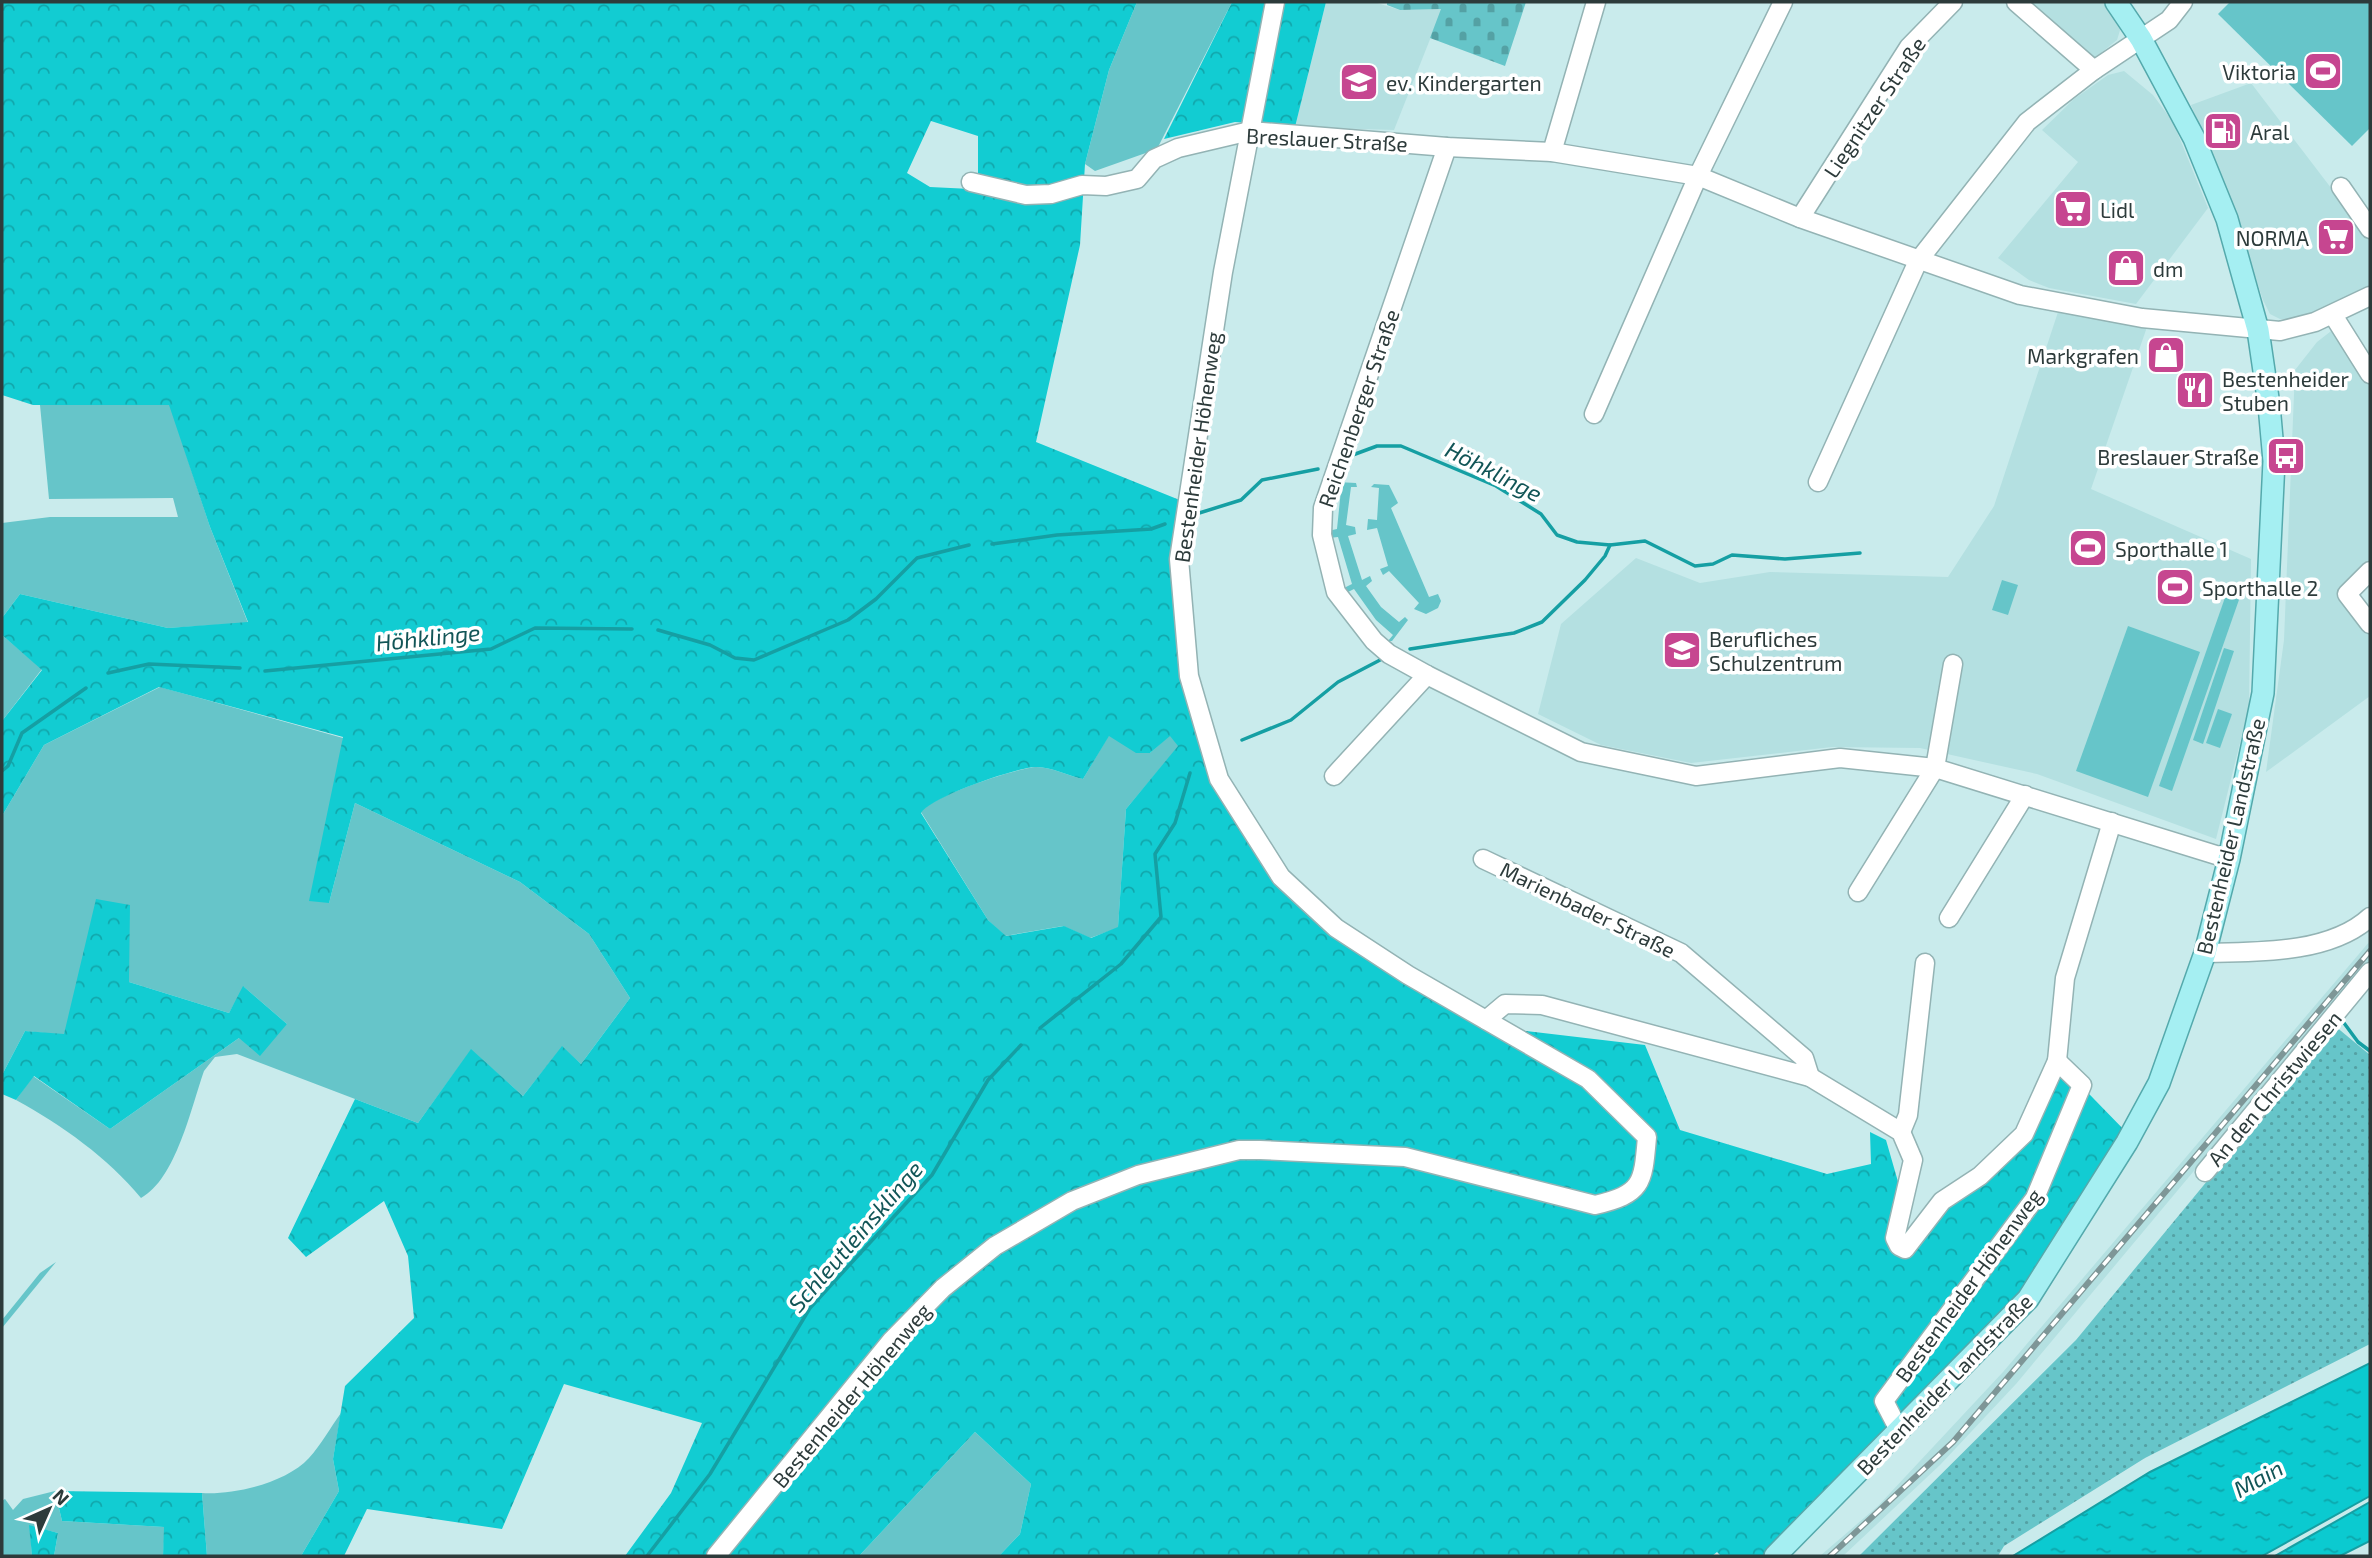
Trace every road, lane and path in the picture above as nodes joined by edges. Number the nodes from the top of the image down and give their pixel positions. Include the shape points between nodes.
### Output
1 (1275, 2) edge
2 (1596, 2) edge
3 (1783, 2) edge
4 (1953, 2) edge
5 (2016, 2) edge
6 (2116, 2) edge
7 (2183, 2) edge
8 (2141, 39) junction
9 (2094, 70) junction
10 (1250, 131) junction
11 (1447, 147) junction
12 (1552, 152) junction
13 (1698, 176) junction
14 (971, 182) dead end
15 (2341, 187) dead end
16 (1800, 218) junction
17 (2370, 229) edge
18 (1918, 261) junction
19 (2370, 296) edge
20 (2333, 315) junction
21 (2258, 330) junction
22 (2370, 374) edge
23 (1594, 414) dead end
24 (1818, 482) dead end
25 (2370, 571) edge
26 (2370, 624) edge
27 (1953, 664) dead end
28 (1427, 675) junction
29 (1935, 768) junction
30 (1334, 776) dead end
31 (2025, 795) junction
32 (2112, 822) junction
33 (1483, 859) dead end
34 (2229, 859) junction
35 (1858, 892) dead end
36 (2370, 917) edge
37 (1949, 918) dead end
38 (2205, 953) junction
39 (1925, 963) dead end
40 (2370, 972) edge
41 (1486, 1020) junction
42 (2057, 1061) junction
43 (1810, 1077) junction
44 (1901, 1132) junction
45 (2204, 1172) dead end
46 (1900, 1432) junction
47 (716, 1556) edge
48 (1775, 1556) edge

1 - 10 street, Bestenheider Höhenweg
2 - 12 street
3 - 13 street
4 - 16 street, Liegnitzer Straße via 1909,47
5 - 9 street
6 - 8 main road, Bestenheider Landstraße
7 - 8 street via 2169,20
8 - 9 street
8 - 21 main road, Bestenheider Landstraße via 2194,138 2227,219
9 - 18 street via 2027,122
10 - 11 street, Breslauer Straße
10 - 14 street, Breslauer Straße via 1178,148 1154,159 1137,179 1105,186 1026,195
10 - 41 street, Bestenheider Höhenweg via 1178,559 1189,676 1219,779 1280,877 1336,928
11 - 12 street, Breslauer Straße
11 - 28 street, Reichenberger Straße via 1321,521 1336,592 1374,641
12 - 13 street, Breslauer Straße
13 - 16 street, Breslauer Straße
13 - 23 street
15 - 17 street
16 - 18 street, Breslauer Straße
18 - 21 street, Breslauer Straße via 2020,295 2142,318
18 - 24 street
19 - 20 street, Breslauer Straße
20 - 21 street, Breslauer Straße via 2298,328
20 - 22 street
21 - 34 main road, Bestenheider Landstraße via 2274,461 2263,693
25 - 26 street via 2347,594
27 - 29 street
28 - 29 street, Reichenberger Straße via 1581,752 1696,776 1840,758
28 - 30 street
29 - 31 street, Reichenberger Straße
29 - 35 street
31 - 32 street, Reichenberger Straße
31 - 37 street
32 - 34 street, Reichenberger Straße
32 - 42 street via 2065,978
33 - 43 street, Marienbader Straße via 1681,953 1804,1058
34 - 38 main road, Bestenheider Landstraße
36 - 38 street via 2316,944 2276,952
38 - 46 main road, Bestenheider Landstraße via 2158,1083 2127,1142 2028,1300
39 - 44 street via 1908,1115
40 - 45 street, An den Christwiesen
41 - 43 street via 1505,1004 1542,1005
41 - 47 street, Bestenheider Höhenweg via 1588,1079 1647,1137 1644,1175 1625,1198 1595,1205 1405,1157 1260,1150 1239,1150 1138,1175 1072,1201 995,1246 943,1288 892,1340
42 - 44 street via 2024,1134 1980,1176 1942,1201 1905,1249 1895,1238 1913,1160
42 - 46 street, Bestenheider Höhenweg via 2082,1085 2035,1198 1884,1401
43 - 44 street
46 - 48 main road, Bestenheider Landstraße

